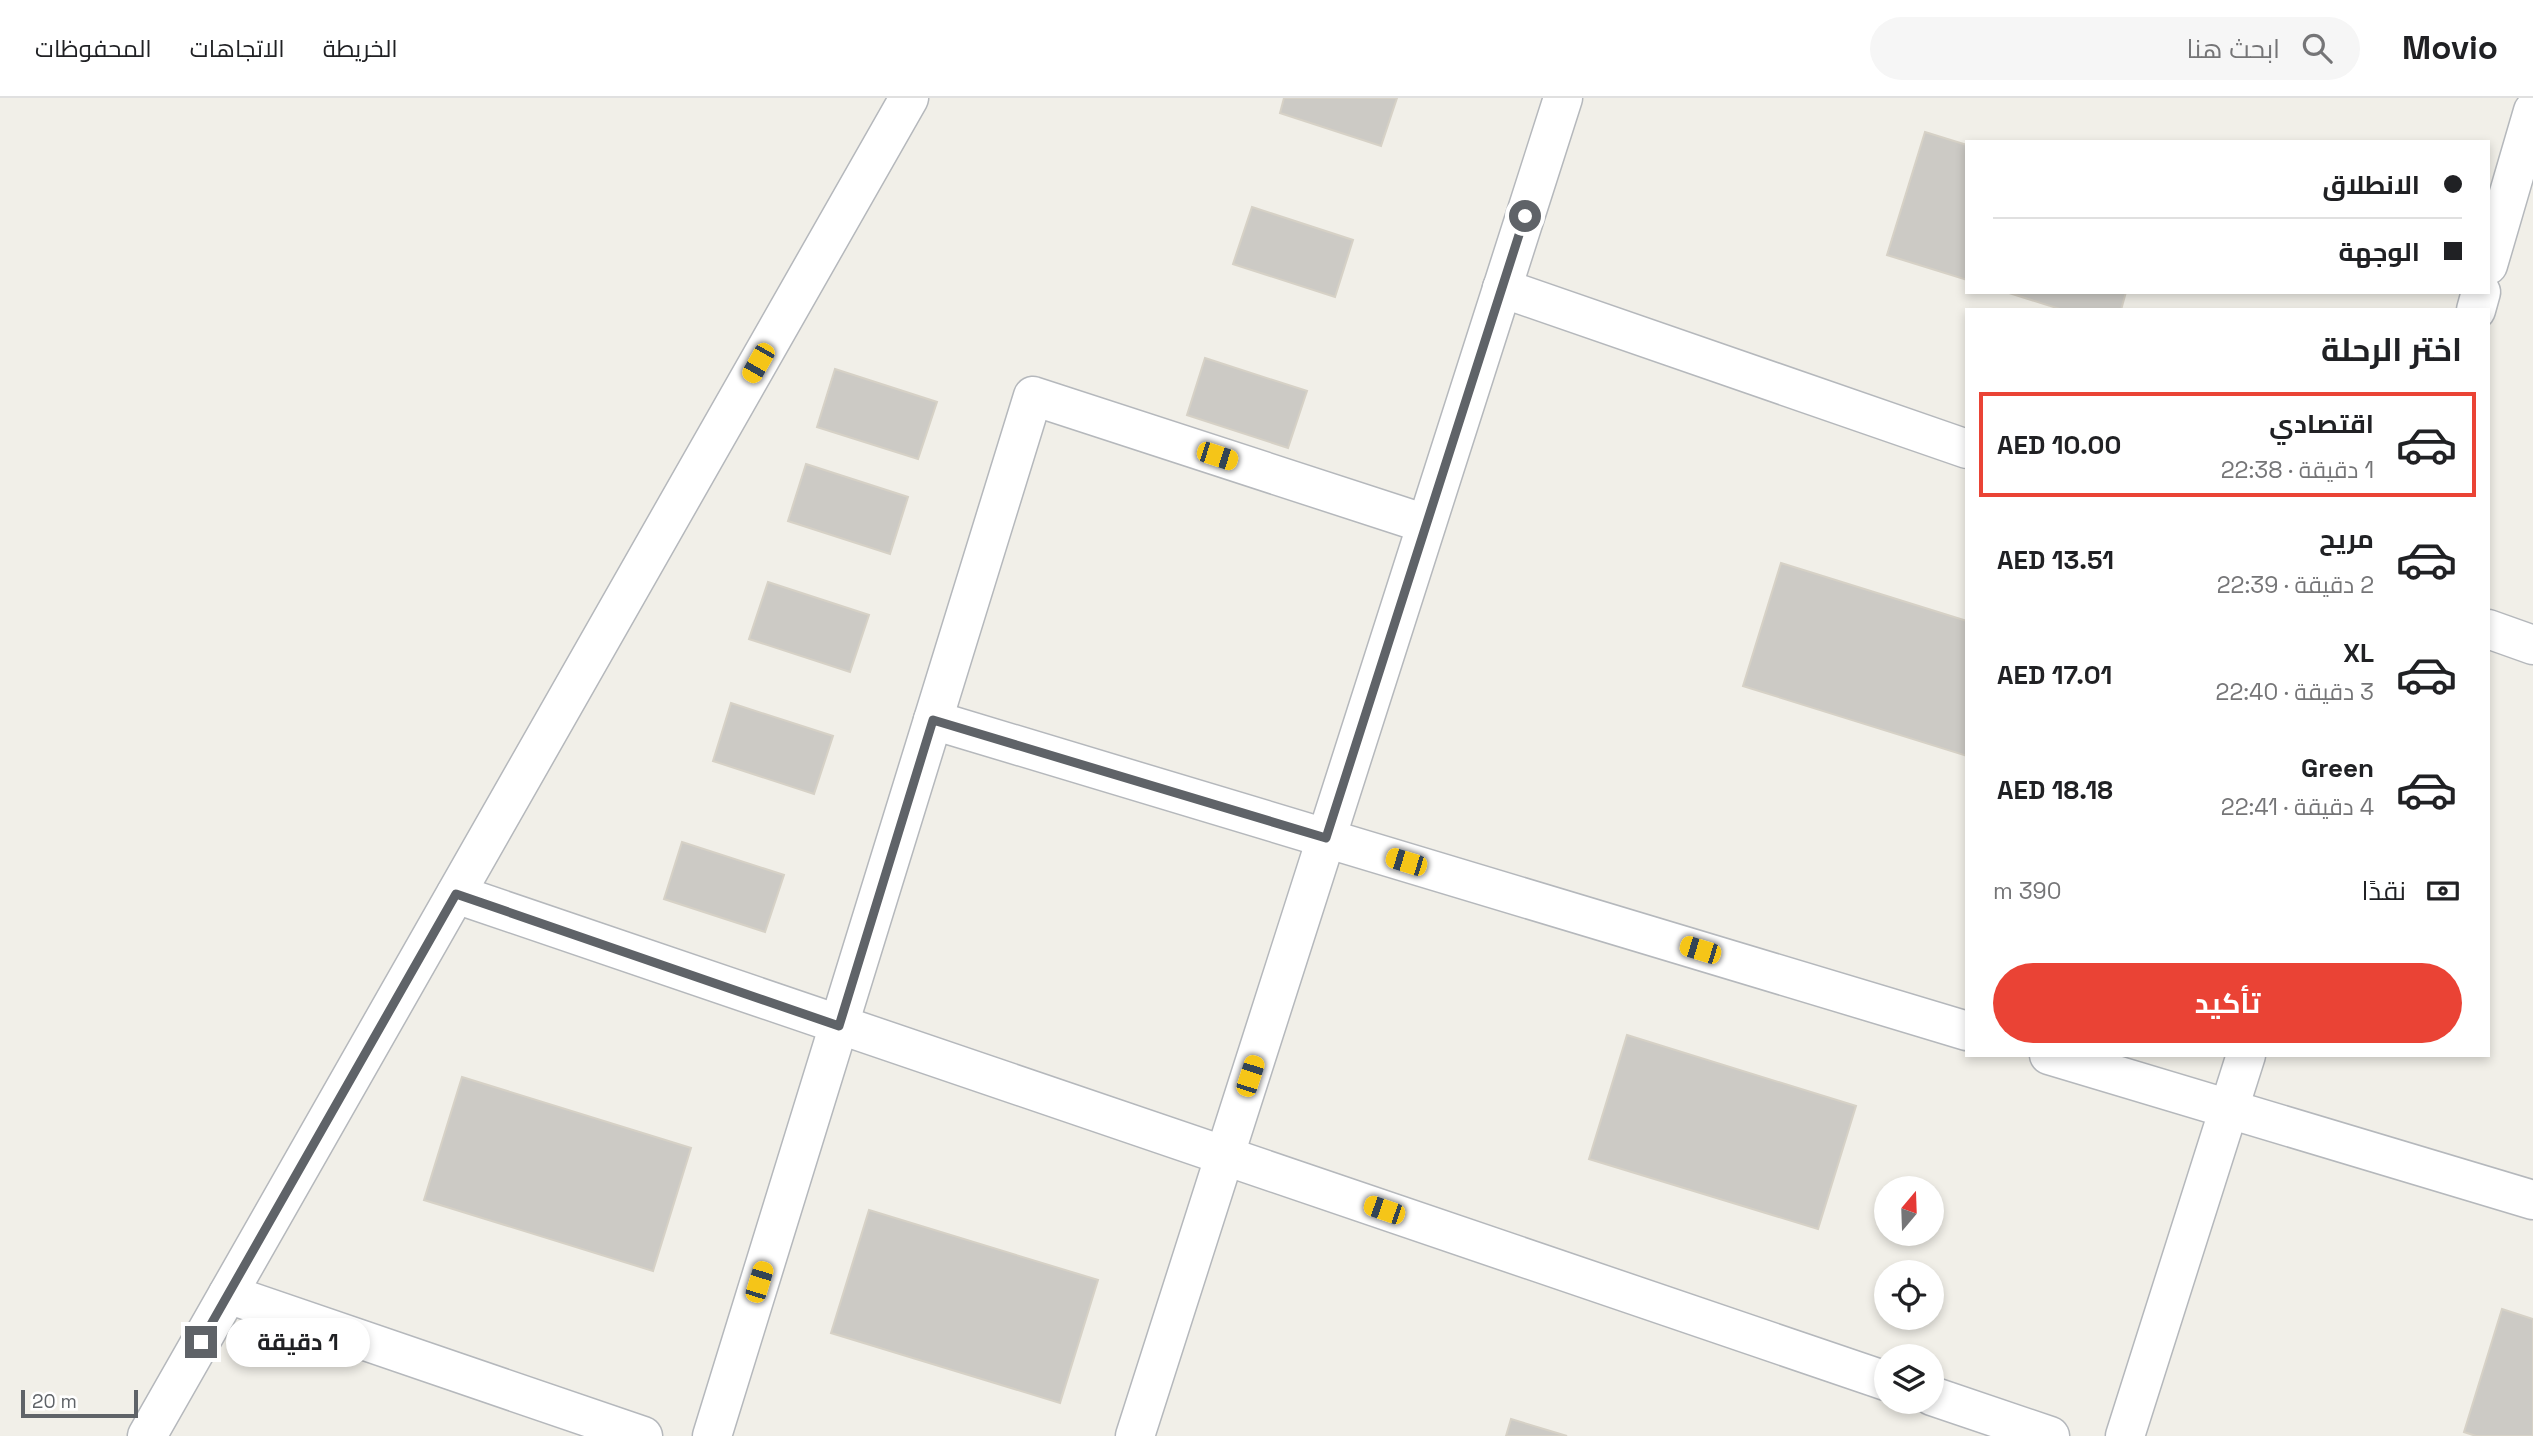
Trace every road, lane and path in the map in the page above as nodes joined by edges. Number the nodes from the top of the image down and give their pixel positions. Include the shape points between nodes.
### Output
1 (909, 98) edge
2 (1563, 98) edge
3 (2517, 98) edge
4 (2533, 104) edge
5 (2533, 111) edge
6 (2490, 258) edge
7 (1502, 288) junction
8 (1965, 448) edge
9 (1426, 524) junction
10 (2490, 630) edge
11 (2533, 645) edge
12 (933, 720) junction
13 (1326, 838) junction
14 (456, 894) junction
15 (839, 1026) junction
16 (1965, 1030) edge
17 (2056, 1057) edge
18 (2245, 1057) edge
19 (2229, 1109) junction
20 (1225, 1156) junction
21 (2533, 1200) edge
22 (228, 1294) junction
23 (1874, 1377) edge
24 (1944, 1400) edge
25 (147, 1436) edge
26 (643, 1436) edge
27 (712, 1436) edge
28 (1135, 1436) edge
29 (2050, 1436) edge
30 (2125, 1436) edge

1 - 14 lane
2 - 7 lane
3 - 4 lane
5 - 6 lane
7 - 8 lane
7 - 9 lane
9 - 12 lane via 1034,396
9 - 13 lane
10 - 11 lane
12 - 13 lane
12 - 15 lane
13 - 16 lane
13 - 20 lane
14 - 15 lane
14 - 22 lane
15 - 20 lane
15 - 27 lane
17 - 19 lane
18 - 19 lane
19 - 21 lane
19 - 30 lane
20 - 23 lane
20 - 28 lane
22 - 25 lane
22 - 26 lane
24 - 29 lane

